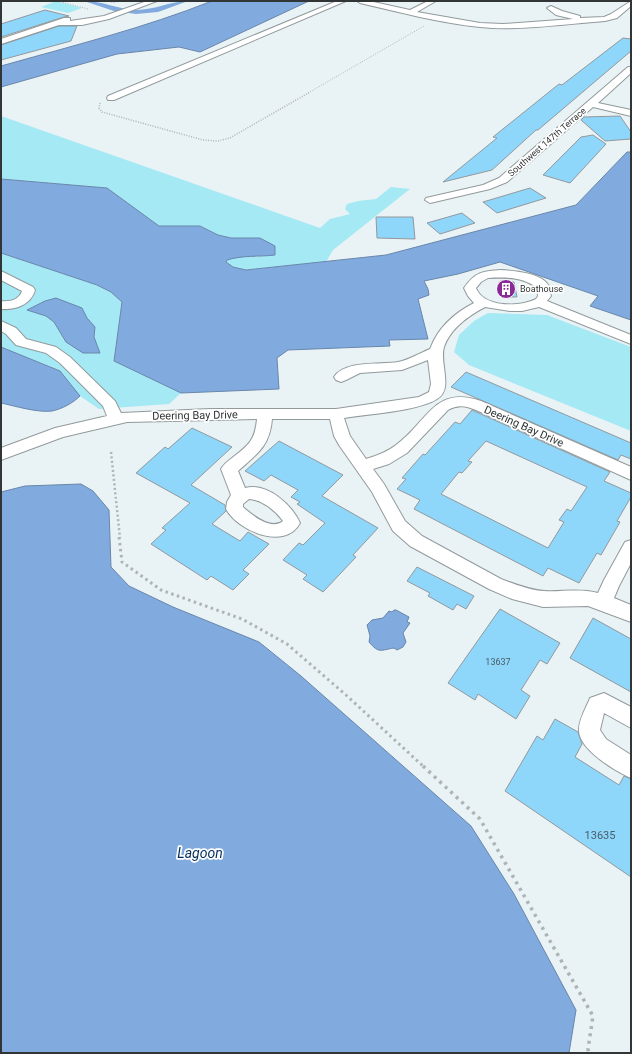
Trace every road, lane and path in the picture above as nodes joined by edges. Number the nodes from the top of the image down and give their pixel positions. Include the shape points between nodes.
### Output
1 (58, 1) edge
2 (154, 1) edge
3 (344, 1) edge
4 (360, 1) edge
5 (433, 1) edge
6 (631, 3) edge
7 (551, 8) dead end
8 (90, 10) joint
9 (411, 12) junction
10 (438, 18) junction
11 (586, 20) junction
12 (1, 37) edge
13 (1, 42) edge
14 (631, 69) edge
15 (111, 98) joint
16 (592, 104) junction
17 (631, 113) edge
18 (430, 200) dead end
19 (1, 275) edge
20 (484, 303) junction
21 (540, 303) junction
22 (1, 305) edge
23 (1, 325) edge
24 (631, 340) edge
25 (436, 351) junction
26 (341, 377) dead end
27 (265, 414) junction
28 (336, 414) junction
29 (115, 419) junction
30 (111, 452) dead end
31 (1, 454) edge
32 (363, 466) junction
33 (631, 474) edge
34 (240, 496) dead end
35 (631, 547) edge
36 (604, 602) junction
37 (631, 614) edge
38 (631, 718) edge
39 (631, 767) edge
40 (589, 1053) edge

1 - 8 path
2 - 13 street via 113,16 80,23 57,23
3 - 15 street
4 - 9 street
5 - 9 street
6 - 11 street via 614,16
7 - 11 street via 559,13
8 - 12 street via 53,18
9 - 10 street
10 - 11 street via 503,26
10 - 15 path via 236,134 218,141 203,140 102,112 99,108 100,103
14 - 16 street, Southwest 147th Terrace
16 - 17 street
16 - 18 street, Southwest 147th Terrace via 503,180 486,187
19 - 22 street via 29,290 27,297 22,300 10,305
20 - 21 street via 522,308
20 - 21 street via 472,294 470,288 481,277 493,274 525,277 539,283 545,291
20 - 25 street via 469,310 454,322
21 - 24 street
23 - 29 street via 21,342 51,350 65,360 110,404
25 - 26 street via 402,366 357,369
25 - 28 street, Deering Bay Drive via 439,384 434,395 422,401
27 - 28 street, Deering Bay Drive
27 - 29 street, Deering Bay Drive
27 - 34 street via 260,440 228,469
28 - 32 street via 344,441
29 - 31 street, Deering Bay Drive via 60,432
30 - 40 path via 122,562 161,590 242,619 287,644 480,819 593,1016
32 - 33 street, Deering Bay Drive via 398,452 443,406 463,401 474,403
32 - 36 street via 399,526 416,541 512,591 543,599 588,598
35 - 36 street via 610,585
36 - 37 street
38 - 39 street via 604,702 597,705 589,732 599,746

